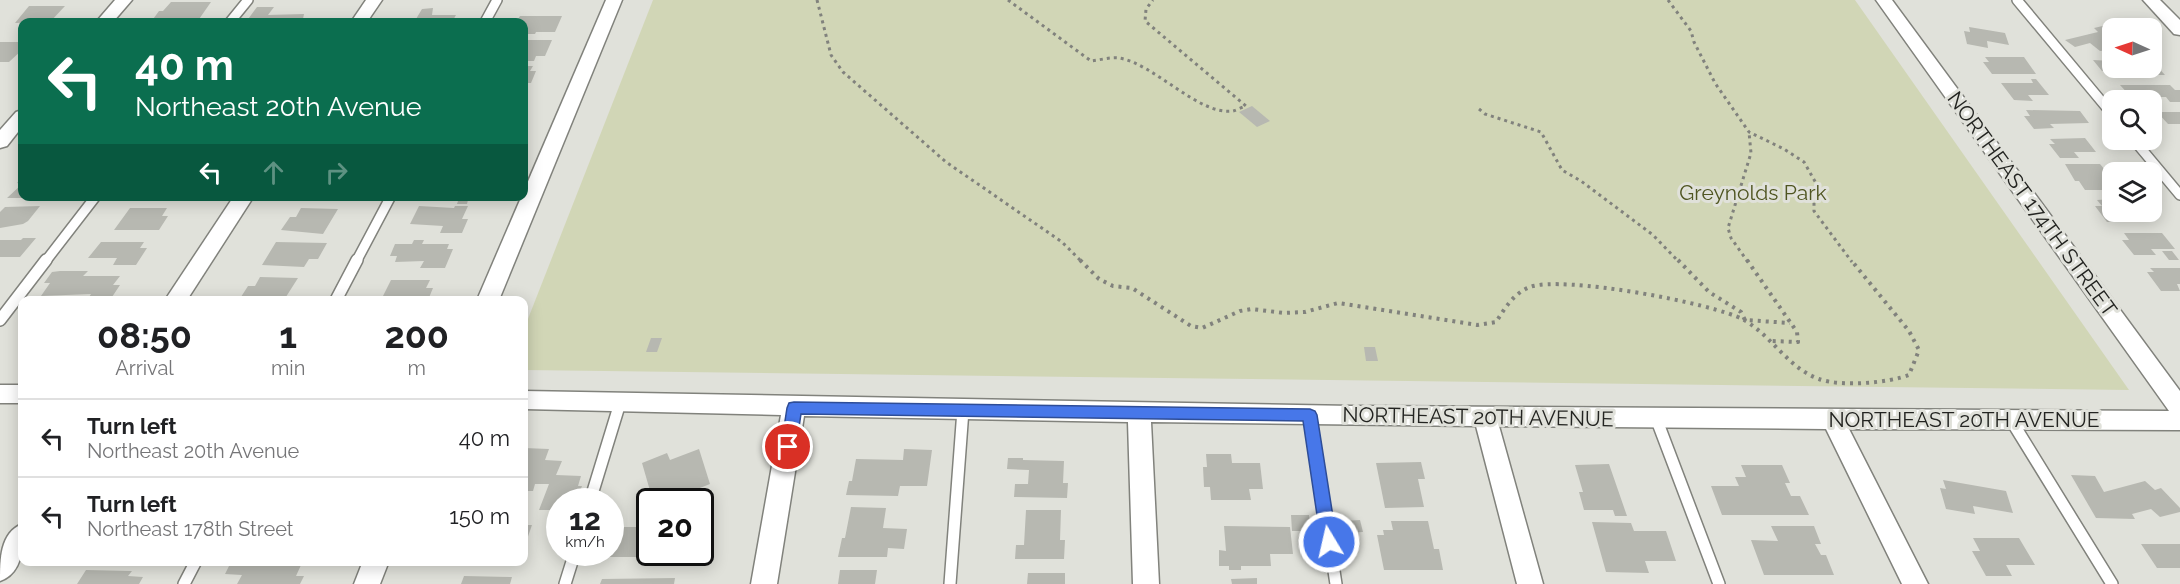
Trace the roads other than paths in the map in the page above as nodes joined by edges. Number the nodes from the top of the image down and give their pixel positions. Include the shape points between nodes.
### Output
1 (124, 0) edge
2 (248, 0) edge
3 (374, 0) edge
4 (497, 0) edge
5 (614, 0) edge
6 (1884, 0) edge
7 (2017, 0) edge
8 (2151, 0) edge
9 (108, 18) edge
10 (233, 18) edge
11 (362, 18) edge
12 (487, 18) edge
13 (2180, 30) edge
14 (2102, 102) edge
15 (18, 121) edge
16 (0, 142) edge
17 (2142, 150) edge
18 (2180, 195) edge
19 (92, 201) edge
20 (241, 201) edge
21 (389, 201) edge
22 (19, 296) edge
23 (179, 296) edge
24 (338, 296) edge
25 (490, 296) edge
26 (18, 297) edge
27 (0, 320) edge
28 (0, 394) edge
29 (18, 394) edge
30 (528, 400) edge
31 (620, 403) junction
32 (794, 408) junction
33 (2180, 409) edge
34 (963, 410) junction
35 (1139, 413) junction
36 (1310, 415) junction
37 (1485, 417) junction
38 (1656, 418) junction
39 (1833, 419) junction
40 (2011, 420) junction
41 (2180, 421) edge
42 (594, 488) edge
43 (18, 541) edge
44 (193, 566) edge
45 (374, 566) edge
46 (571, 566) edge
47 (0, 570) edge
48 (184, 584) edge
49 (366, 584) edge
50 (565, 584) edge
51 (764, 584) edge
52 (950, 584) edge
53 (1146, 584) edge
54 (1336, 584) edge
55 (1530, 584) edge
56 (1719, 584) edge
57 (1915, 584) edge
58 (2112, 584) edge

1 - 9 street
2 - 10 lane
3 - 11 street
4 - 12 lane
5 - 25 street
6 - 33 street, NORTHEAST 174TH STREET
7 - 14 lane
8 - 13 street
15 - 16 street
17 - 18 lane
19 - 22 lane
20 - 23 street
21 - 24 lane
26 - 27 lane
28 - 29 street
30 - 31 street, NORTHEAST 20TH AVENUE
31 - 32 street, NORTHEAST 20TH AVENUE
31 - 42 lane
32 - 34 street, NORTHEAST 20TH AVENUE
32 - 51 street
34 - 35 street, NORTHEAST 20TH AVENUE
34 - 52 lane
35 - 36 street, NORTHEAST 20TH AVENUE
35 - 53 street
36 - 37 street, NORTHEAST 20TH AVENUE
36 - 54 lane
37 - 38 street, NORTHEAST 20TH AVENUE
37 - 55 street
38 - 39 street, NORTHEAST 20TH AVENUE
38 - 56 lane
39 - 40 street, NORTHEAST 20TH AVENUE
39 - 57 street
40 - 41 street, NORTHEAST 20TH AVENUE
40 - 58 lane
43 - 47 street
44 - 48 lane
45 - 49 street
46 - 50 lane

